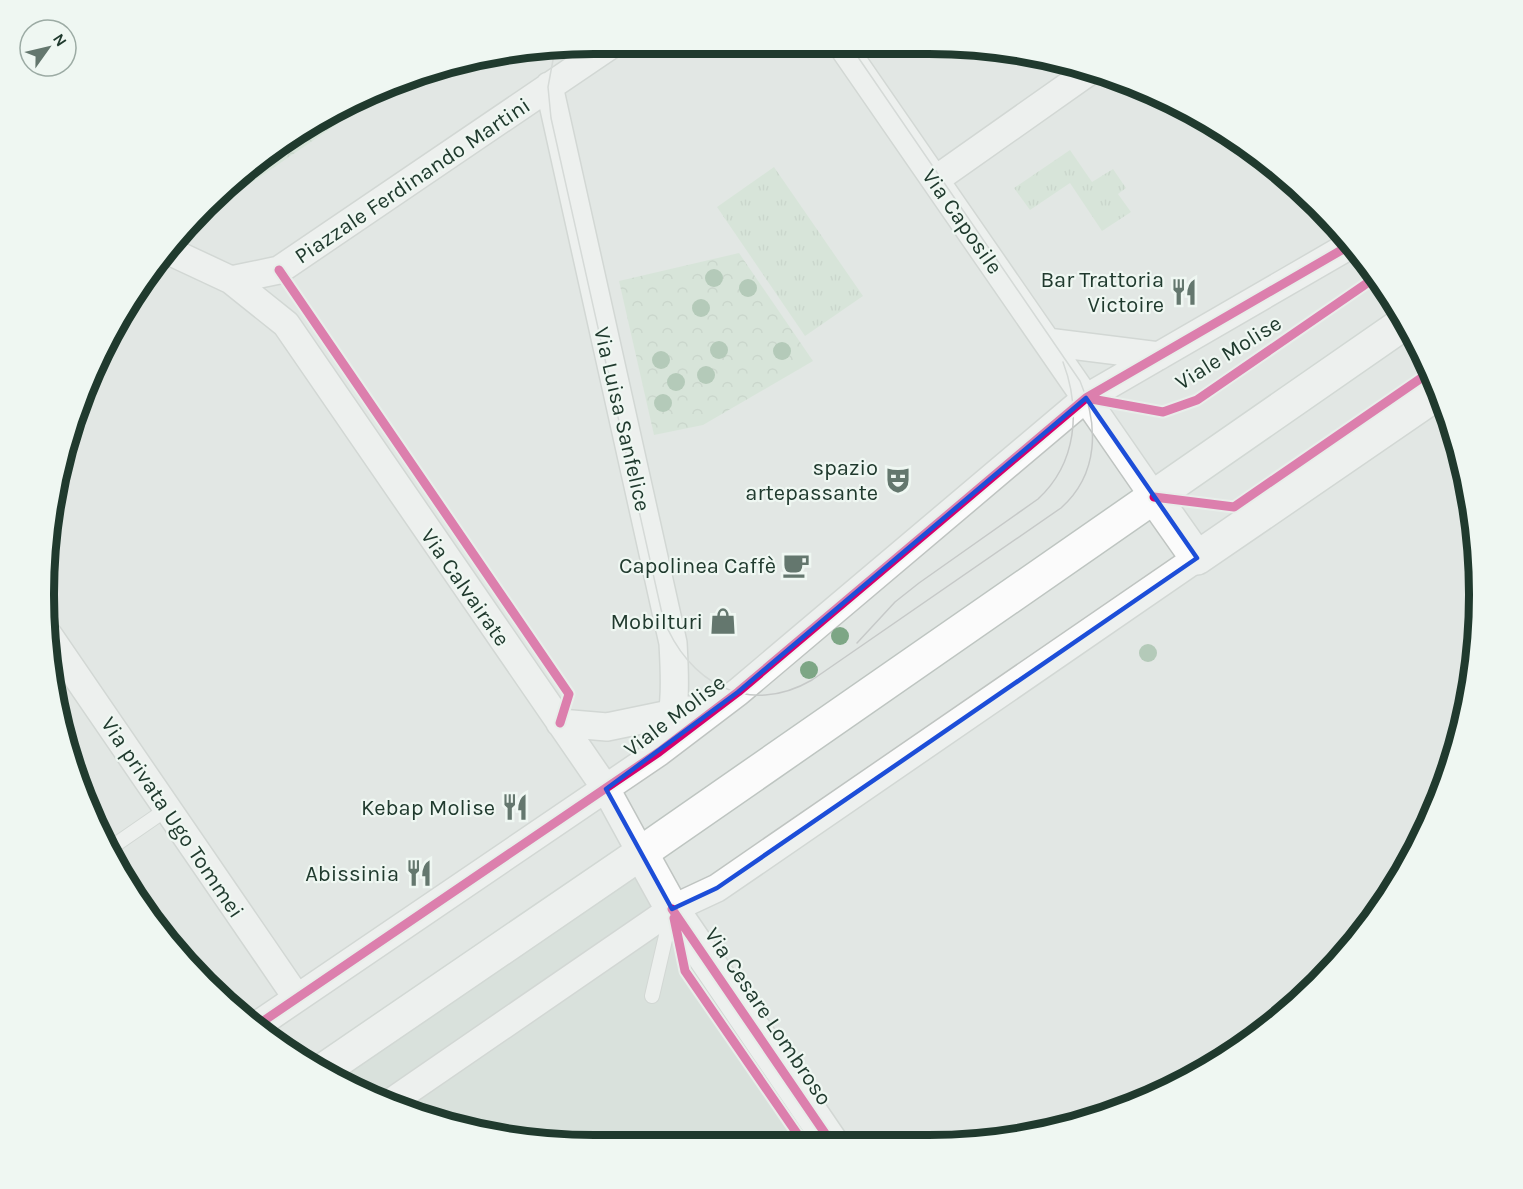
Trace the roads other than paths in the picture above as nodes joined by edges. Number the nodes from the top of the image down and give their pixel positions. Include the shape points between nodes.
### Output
1 (597, 54) edge
2 (848, 54) edge
3 (869, 54) edge
4 (1082, 76) edge
5 (549, 86) junction
6 (900, 129) junction
7 (935, 180) junction
8 (1344, 249) edge
9 (175, 254) edge
10 (279, 270) junction
11 (231, 280) junction
12 (286, 324) junction
13 (1399, 327) edge
14 (1047, 342) junction
15 (1159, 356) junction
16 (1431, 397) edge
17 (1086, 398) junction
18 (1154, 497) junction
19 (1197, 558) junction
20 (57, 648) edge
21 (738, 692) junction
22 (673, 714) junction
23 (560, 723) junction
24 (659, 752) junction
25 (606, 789) junction
26 (167, 809) junction
27 (115, 845) edge
28 (641, 853) junction
29 (672, 909) junction
30 (652, 996) dead end
31 (297, 998) junction
32 (263, 1021) edge
33 (330, 1066) edge
34 (398, 1098) edge
35 (827, 1135) edge

1 - 5 street, Piazzale Ferdinando Martini
2 - 6 street, Via Caposile
3 - 6 street via 891,86
4 - 7 street
5 - 10 street, Piazzale Ferdinando Martini
5 - 22 street, Via Luisa Sanfelice via 673,643
6 - 7 street, Via Caposile
7 - 14 street, Via Caposile
8 - 15 street, Viale Molise
9 - 11 street
10 - 11 street, Piazzale Ferdinando Martini
10 - 12 street, Via Calvairate via 280,302
11 - 12 street, Via Calvairate
12 - 23 street, Via Calvairate
13 - 18 main road
14 - 15 street
14 - 17 street, Via Caposile
15 - 17 street, Viale Molise
16 - 19 main road
17 - 18 street
17 - 21 street, Viale Molise
18 - 19 main road
18 - 28 main road
19 - 29 street via 717,888
20 - 26 street, Via privata Ugo Tommei
21 - 22 street, Viale Molise via 710,706
21 - 24 street, Viale Molise
22 - 23 street, Viale Molise via 607,727
22 - 24 street, Via Luisa Sanfelice via 669,736
23 - 25 street, Via Calvairate
24 - 25 street, Viale Molise
25 - 28 street, Via Calvairate
25 - 31 street, Viale Molise
26 - 27 lane
26 - 31 street, Via privata Ugo Tommei
28 - 29 main road, Via Cesare Lombroso
28 - 33 main road
29 - 30 lane
29 - 34 street
29 - 35 main road, Via Cesare Lombroso
31 - 32 street, Viale Molise

